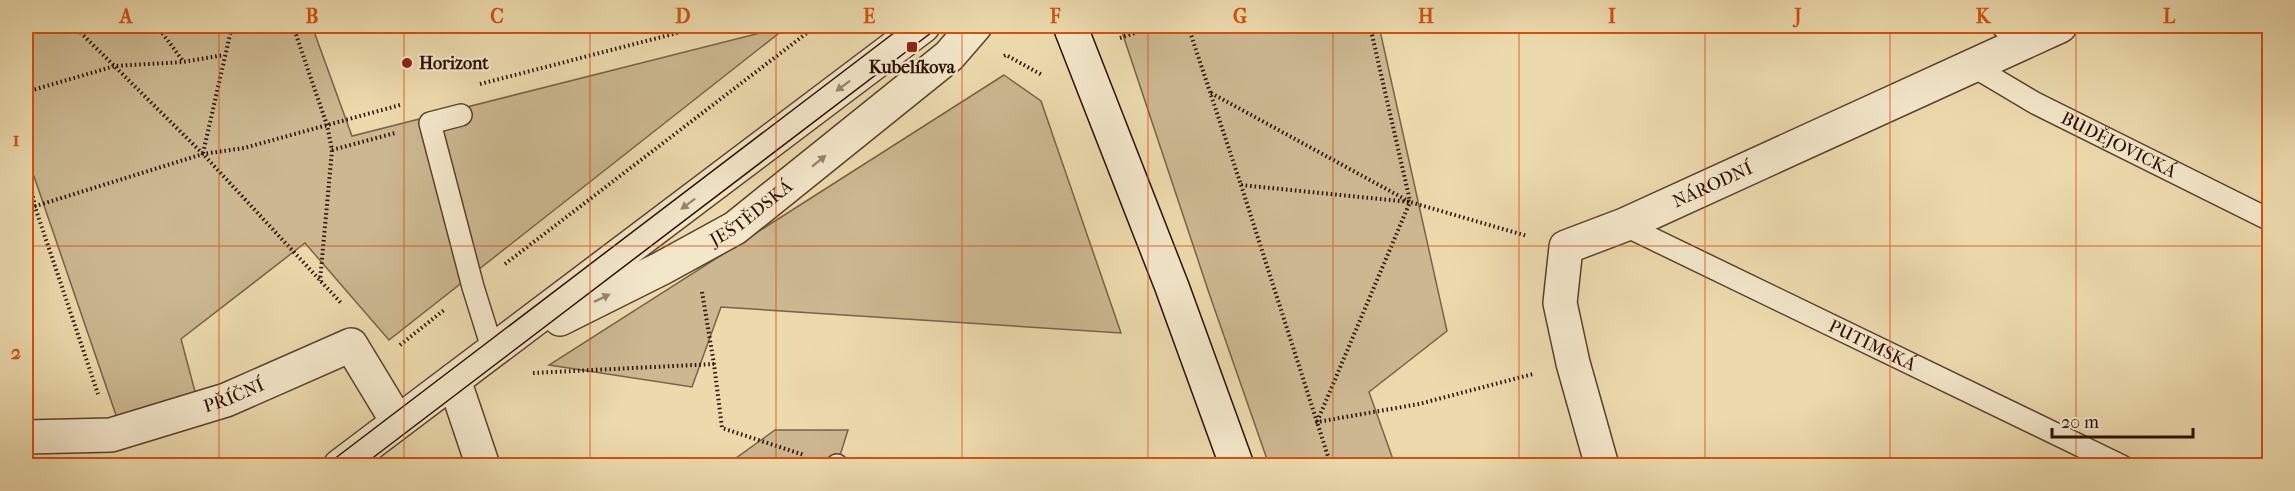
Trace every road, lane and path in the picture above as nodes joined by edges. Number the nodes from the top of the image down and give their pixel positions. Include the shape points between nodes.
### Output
1 (74, 26) edge
2 (158, 26) edge
3 (232, 26) edge
4 (293, 26) edge
5 (704, 26) edge
6 (816, 26) edge
7 (923, 26) edge
8 (975, 26) edge
9 (1188, 26) edge
10 (1236, 26) edge
11 (1370, 26) edge
12 (2060, 26) edge
13 (1190, 32) junction
14 (2011, 34) edge
15 (1076, 39) edge
16 (224, 55) junction
17 (998, 59) dead end
18 (183, 62) junction
19 (1971, 65) junction
20 (116, 66) junction
21 (1039, 72) junction
22 (1045, 78) dead end
23 (478, 85) dead end
24 (26, 92) edge
25 (1210, 92) junction
26 (410, 103) dead end
27 (461, 115) dead end
28 (430, 123) junction
29 (327, 124) junction
30 (332, 150) junction
31 (203, 154) junction
32 (26, 161) edge
33 (1241, 185) junction
34 (1410, 202) junction
35 (35, 207) junction
36 (26, 209) edge
37 (2270, 220) edge
38 (1624, 225) junction
39 (1566, 248) junction
40 (320, 281) junction
41 (700, 283) dead end
42 (473, 287) junction
43 (343, 306) dead end
44 (397, 348) dead end
45 (493, 351) junction
46 (1573, 363) junction
47 (714, 364) junction
48 (531, 373) dead end
49 (454, 380) junction
50 (397, 421) junction
51 (1317, 422) junction
52 (111, 435) junction
53 (26, 437) edge
54 (340, 465) edge
55 (483, 465) edge
56 (838, 465) edge
57 (1237, 465) edge
58 (1331, 465) edge
59 (1602, 465) edge
60 (2122, 465) edge

1 - 20 path
2 - 18 path
3 - 16 path
4 - 29 path
5 - 23 path
6 - 42 path
7 -> 45 street, JEŠTĚDSKÁ
45 -> 8 street, JEŠTĚDSKÁ via 735,228 949,56
9 - 13 path
10 - 13 path
11 - 34 path
12 - 14 street, NÁRODNÍ
13 - 15 path via 1154,26
13 - 25 path
14 - 19 street, NÁRODNÍ
15 - 21 path
15 - 57 street
16 - 18 path
16 - 31 path
17 - 21 path via 1006,55
18 - 20 path
19 - 37 lane, BUDĚJOVICKÁ via 2036,103
19 - 38 street, NÁRODNÍ
20 - 24 path
20 - 31 path
21 - 22 path
25 - 33 path
25 - 34 path
26 - 29 path
27 - 28 lane
28 - 30 path
28 - 42 lane
29 - 30 path
29 - 31 path via 244,148
30 - 40 path
31 - 35 path
31 - 40 path
32 - 35 path
33 - 34 path
33 - 51 path
34 - 39 path
34 - 51 path
35 - 36 path
35 - 52 path
38 - 39 street, NÁRODNÍ
38 - 60 lane, PUTIMSKÁ
39 - 46 street via 1560,303
40 - 43 path
41 - 47 path
42 - 44 path
42 - 45 lane
45 - 49 street, JEŠTĚDSKÁ
46 - 51 path via 1419,404
46 - 59 street
47 - 48 path
47 - 56 path via 722,428
49 - 50 street, JEŠTĚDSKÁ
49 - 55 street
50 - 52 street, PŘÍČNÍ via 351,345 226,400
50 - 54 street, JEŠTĚDSKÁ
51 - 58 path
52 - 53 street, PŘÍČNÍ

